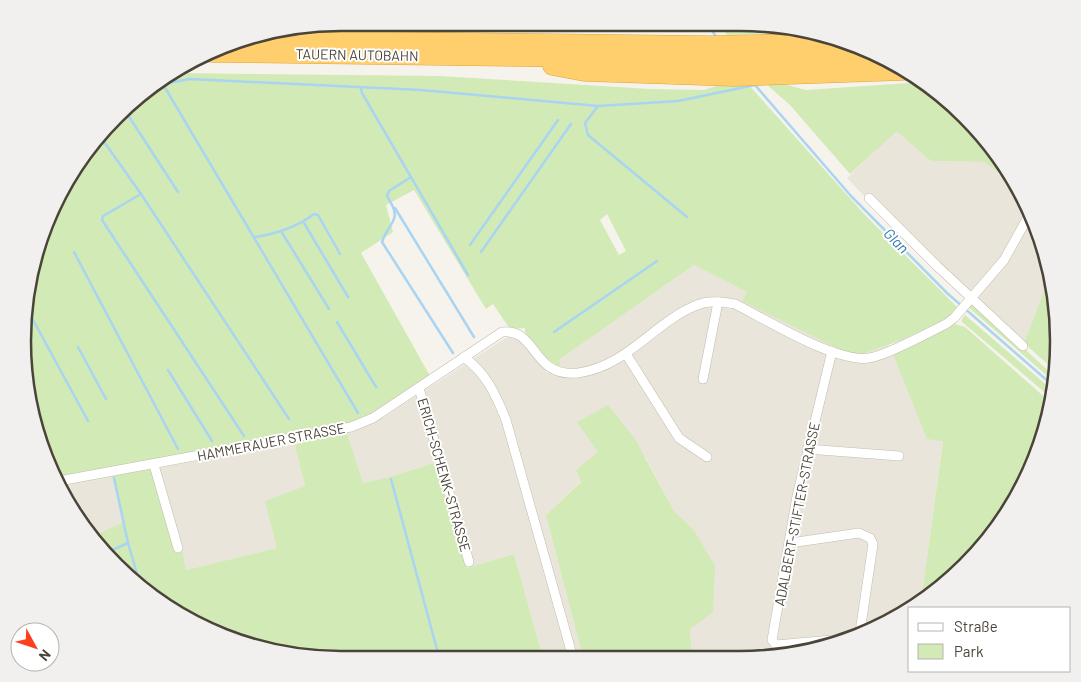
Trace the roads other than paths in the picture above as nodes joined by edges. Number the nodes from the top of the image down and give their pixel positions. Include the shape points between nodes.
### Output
1 (268, 40) edge
2 (821, 42) edge
3 (227, 53) edge
4 (860, 56) edge
5 (502, 57) junction
6 (892, 71) edge
7 (869, 198) dead end
8 (1026, 221) edge
9 (971, 300) junction
10 (718, 302) junction
11 (1023, 346) dead end
12 (832, 351) junction
13 (626, 354) junction
14 (464, 356) junction
15 (703, 379) dead end
16 (420, 388) junction
17 (807, 449) junction
18 (899, 456) dead end
19 (708, 458) dead end
20 (154, 465) junction
21 (64, 480) edge
22 (790, 543) junction
23 (178, 548) dead end
24 (469, 562) dead end
25 (861, 626) edge
26 (813, 642) edge
27 (571, 651) edge

1 - 2 highway, TAUERN AUTOBAHN via 709,45
3 - 5 highway, TAUERN AUTOBAHN
4 - 5 highway via 748,60
5 - 6 highway via 584,72 734,77
7 - 9 street
8 - 9 street, HAMMERAUER STRASSE via 1004,260
9 - 11 street
9 - 12 street, HAMMERAUER STRASSE via 946,324 871,358 853,359
10 - 12 street, HAMMERAUER STRASSE via 735,304
10 - 13 street, HAMMERAUER STRASSE via 697,305 680,314
10 - 15 street
12 - 17 street, ADALBERT-STIFTER-STRASSE
13 - 14 street, HAMMERAUER STRASSE via 590,370 556,372 521,336 508,331
13 - 19 street via 679,438
14 - 16 street, HAMMERAUER STRASSE
14 - 27 street via 492,388 506,420
16 - 20 street, HAMMERAUER STRASSE via 373,418 351,427
16 - 24 street, ERICH-SCHENK-STRASSE
17 - 18 street
17 - 22 street, ADALBERT-STIFTER-STRASSE
20 - 21 street, HAMMERAUER STRASSE
20 - 23 street
22 - 25 street via 860,533 870,538 873,544
22 - 26 street, ADALBERT-STIFTER-STRASSE via 772,640 776,645

